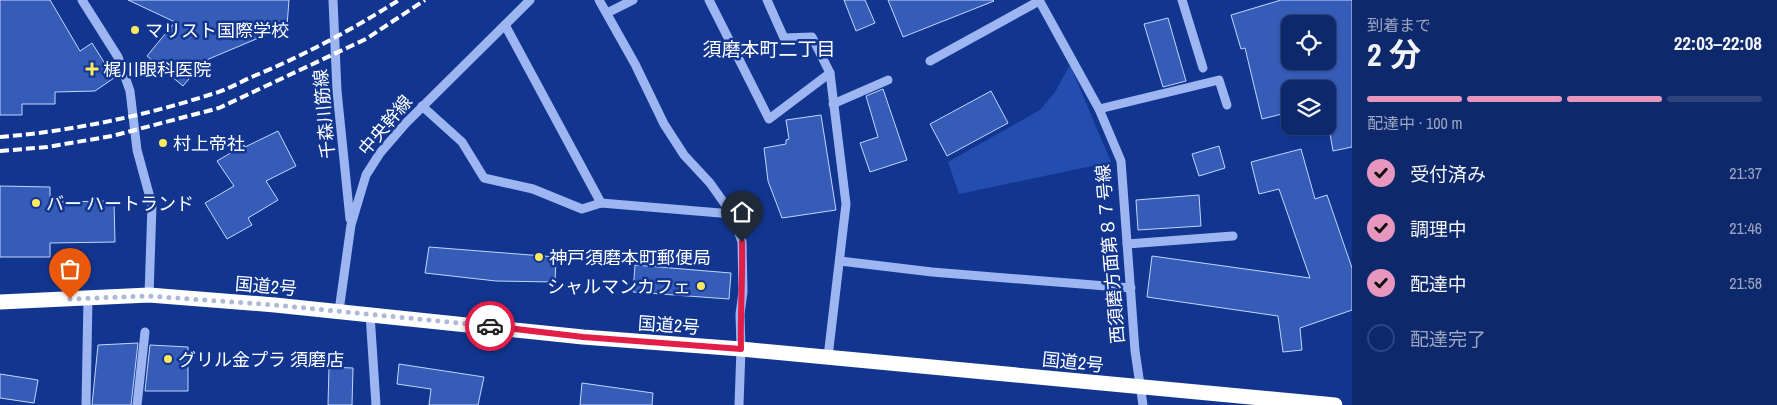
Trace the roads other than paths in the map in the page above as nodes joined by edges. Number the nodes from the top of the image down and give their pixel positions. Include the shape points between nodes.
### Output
1 (82, 0) edge
2 (333, 0) edge
3 (530, 0) edge
4 (599, 0) edge
5 (632, 0) edge
6 (709, 0) edge
7 (767, 0) edge
8 (1039, 0) edge
9 (1182, 0) edge
10 (607, 13) junction
11 (505, 25) junction
12 (930, 61) dead end
13 (1203, 68) dead end
14 (830, 73) junction
15 (888, 80) dead end
16 (833, 104) junction
17 (1227, 105) dead end
18 (422, 106) junction
19 (1099, 109) junction
20 (601, 204) junction
21 (732, 214) junction
22 (351, 225) junction
23 (1234, 236) dead end
24 (1127, 244) junction
25 (840, 261) junction
26 (1131, 288) junction
27 (148, 296) junction
28 (88, 298) junction
29 (0, 302) edge
30 (339, 311) junction
31 (370, 314) junction
32 (145, 332) dead end
33 (741, 349) junction
34 (828, 357) junction
35 (1140, 388) junction
36 (86, 405) edge
37 (137, 405) edge
38 (376, 405) edge
39 (739, 405) edge
40 (1143, 405) edge
41 (1335, 405) edge

1 - 27 street via 118,57 130,91 137,150 152,205
2 - 22 street, 千森川筋線 via 337,91
3 - 11 street, 中央幹線
4 - 10 street
5 - 10 street
6 - 14 street via 769,119
7 - 14 street via 784,38 812,37
8 - 12 street
8 - 19 street, 西須磨方面第８７号線
9 - 13 street
10 - 21 street via 664,124
11 - 18 street, 中央幹線
11 - 20 street
14 - 16 street
15 - 16 street
16 - 25 street via 846,204
17 - 19 street via 1219,80
18 - 20 street via 462,142 484,178 533,189 582,209
18 - 22 street, 中央幹線 via 380,153 366,175
19 - 24 street, 西須磨方面第８７号線 via 1121,160
20 - 21 street
21 - 33 street via 742,242
22 - 30 street, 中央幹線
23 - 24 street
24 - 26 street, 西須磨方面第８７号線
25 - 26 street
25 - 34 street
26 - 35 street, 西須磨方面第８７号線
27 - 28 highway, 国道2号
27 - 30 highway, 国道2号
28 - 29 highway, 国道2号
28 - 36 street
30 - 31 highway, 国道2号
31 - 33 highway, 国道2号 via 583,337
31 - 38 street
32 - 37 street
33 - 34 highway, 国道2号
33 - 39 street
34 - 35 highway, 国道2号
35 - 40 street, 西須磨方面第８７号線
35 - 41 highway, 国道2号

